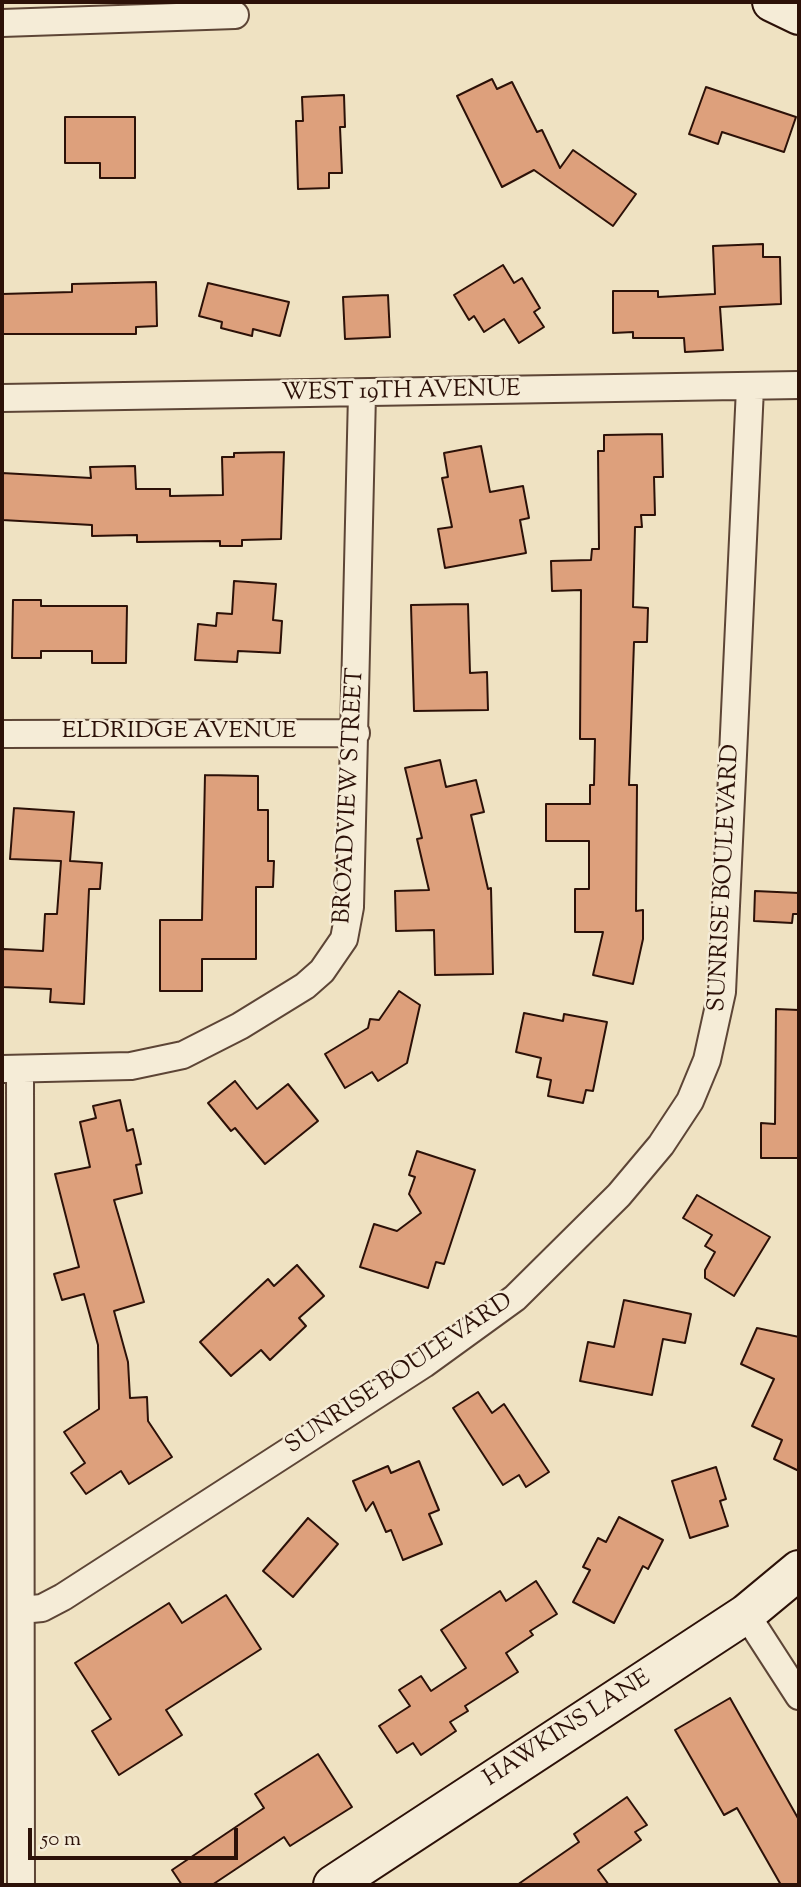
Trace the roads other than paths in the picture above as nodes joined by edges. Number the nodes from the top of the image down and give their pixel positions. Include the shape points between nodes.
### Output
1 (772, 2) edge
2 (235, 15) dead end
3 (799, 15) edge
4 (2, 23) edge
5 (799, 385) edge
6 (750, 388) junction
7 (362, 394) junction
8 (2, 398) edge
9 (355, 733) junction
10 (2, 734) edge
11 (11, 1069) edge
12 (799, 1570) edge
13 (21, 1609) junction
14 (746, 1614) junction
15 (799, 1696) edge
16 (21, 1885) edge
17 (333, 1885) edge

1 - 3 street
2 - 4 street
5 - 6 street, WEST 19TH AVENUE
6 - 7 street, WEST 19TH AVENUE
6 - 13 street, SUNRISE BOULEVARD via 722,992 707,1060 690,1101 619,1195 515,1298 424,1364 63,1597 42,1608
7 - 8 street, WEST 19TH AVENUE
7 - 9 street, BROADVIEW STREET
9 - 10 street, ELDRIDGE AVENUE
9 - 11 street, BROADVIEW STREET via 350,907 344,939 322,971 288,997 183,1055 131,1066
11 - 13 street, BROADVIEW STREET
12 - 14 street, HAWKINS LANE
13 - 16 street, BROADVIEW STREET
14 - 15 street
14 - 17 street, HAWKINS LANE

